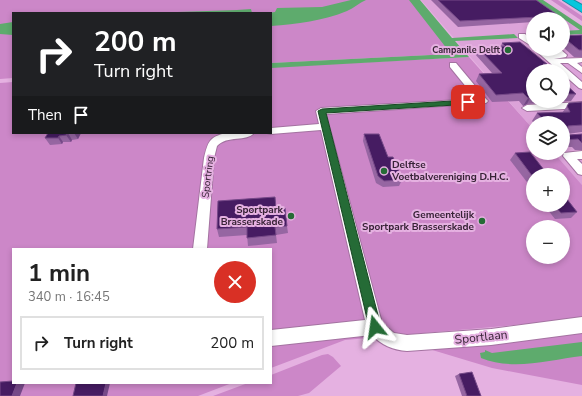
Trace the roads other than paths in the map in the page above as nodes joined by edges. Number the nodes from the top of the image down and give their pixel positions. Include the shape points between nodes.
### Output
1 (567, 0) edge
2 (582, 9) edge
3 (522, 36) dead end
4 (526, 39) edge
5 (546, 56) edge
6 (560, 56) edge
7 (549, 59) junction
8 (569, 60) junction
9 (582, 60) edge
10 (453, 65) dead end
11 (582, 71) edge
12 (570, 80) edge
13 (575, 80) junction
14 (582, 86) edge
15 (580, 102) edge
16 (570, 103) edge
17 (324, 127) junction
18 (272, 130) edge
19 (243, 134) edge
20 (582, 155) edge
21 (582, 171) edge
22 (200, 248) edge
23 (582, 325) edge
24 (378, 331) junction
25 (272, 338) edge

1 - 2 highway
3 - 4 street
5 - 7 street
6 - 7 street
7 - 8 street
7 - 13 street
8 - 9 street
8 - 11 street
10 - 17 street via 483,102 322,111
12 - 13 street
13 - 14 street
15 - 16 street
17 - 18 street
17 - 24 street
19 - 22 street, Sportring via 224,137 212,146
20 - 21 street via 568,156
23 - 24 street, Sportlaan via 491,337 407,344 389,339
24 - 25 street

